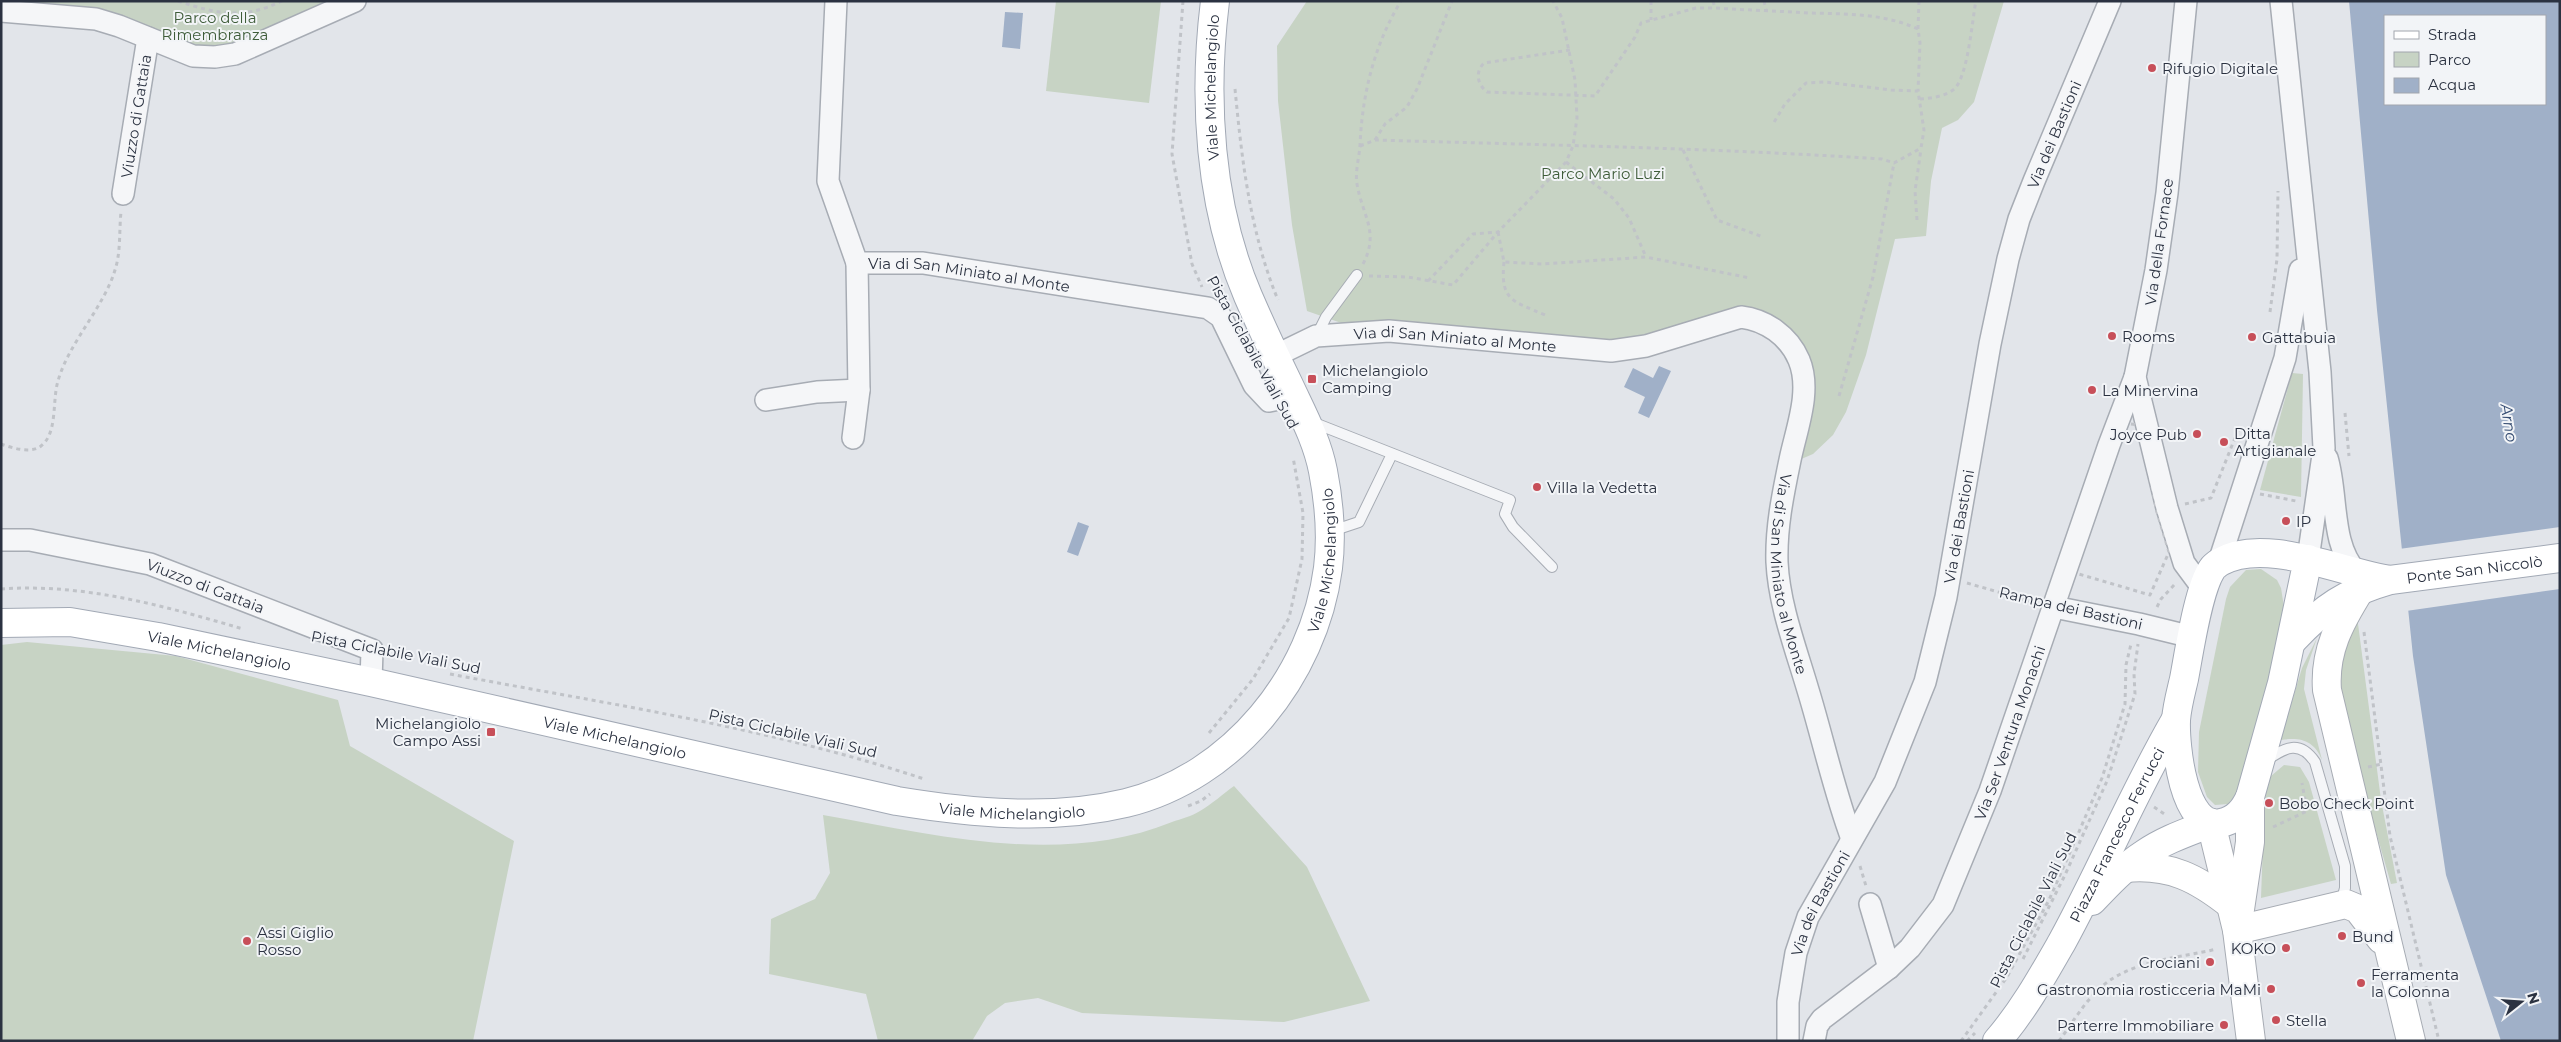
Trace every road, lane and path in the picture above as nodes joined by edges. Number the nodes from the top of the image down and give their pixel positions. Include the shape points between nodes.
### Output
1 (178, 1) edge
2 (282, 1) edge
3 (355, 1) edge
4 (836, 1) edge
5 (1183, 1) edge
6 (1215, 1) edge
7 (1401, 1) edge
8 (1452, 1) edge
9 (1553, 1) edge
10 (1651, 1) edge
11 (1713, 1) edge
12 (1764, 1) edge
13 (1919, 1) edge
14 (1976, 1) edge
15 (2110, 1) edge
16 (2186, 1) edge
17 (2281, 1) edge
18 (1715, 8) junction
19 (1766, 10) junction
20 (1, 11) edge
21 (1651, 20) junction
22 (1918, 29) junction
23 (148, 38) junction
24 (1570, 50) junction
25 (1235, 83) dead end
26 (1918, 91) junction
27 (1577, 96) junction
28 (1920, 99) junction
29 (1773, 124) dead end
30 (1375, 140) junction
31 (1360, 146) junction
32 (1573, 146) junction
33 (1921, 148) junction
34 (1683, 150) junction
35 (1566, 162) junction
36 (1894, 163) junction
37 (2278, 185) dead end
38 (123, 194) joint
39 (1917, 220) dead end
40 (1498, 232) junction
41 (2304, 235) junction
42 (1763, 237) dead end
43 (1646, 257) junction
44 (1504, 262) junction
45 (857, 263) junction
46 (1357, 276) junction
47 (1750, 278) dead end
48 (1428, 282) junction
49 (1280, 304) dead end
50 (1214, 313) junction
51 (1545, 315) dead end
52 (2269, 317) dead end
53 (1316, 336) junction
54 (1275, 356) junction
55 (2285, 358) junction
56 (2320, 372) junction
57 (2136, 377) junction
58 (859, 390) junction
59 (1839, 396) dead end
60 (766, 400) dead end
61 (1300, 408) junction
62 (2240, 424) dead end
63 (853, 438) dead end
64 (1, 444) edge
65 (2324, 448) junction
66 (1292, 450) dead end
67 (1392, 454) junction
68 (2259, 494) dead end
69 (2211, 498) dead end
70 (2303, 502) dead end
71 (1330, 532) junction
72 (1, 540) edge
73 (2560, 558) edge
74 (2308, 559) junction
75 (2219, 562) junction
76 (1552, 567) dead end
77 (1950, 578) junction
78 (2369, 581) junction
79 (1, 589) edge
80 (2204, 590) junction
81 (2054, 607) junction
82 (1, 624) edge
83 (251, 631) dead end
84 (2364, 631) dead end
85 (2192, 637) junction
86 (2292, 640) junction
87 (2131, 644) dead end
88 (446, 673) dead end
89 (371, 682) junction
90 (2176, 719) junction
91 (1207, 735) dead end
92 (2382, 764) junction
93 (2260, 765) junction
94 (2363, 768) dead end
95 (2102, 778) junction
96 (928, 781) dead end
97 (2302, 783) dead end
98 (1216, 790) dead end
99 (2250, 797) junction
100 (2148, 803) dead end
101 (1185, 807) dead end
102 (2173, 820) dead end
103 (2211, 823) junction
104 (2272, 828) dead end
105 (1852, 839) junction
106 (2126, 868) junction
107 (2341, 903) junction
108 (1870, 904) joint
109 (2078, 914) junction
110 (2231, 928) junction
111 (2386, 946) junction
112 (1889, 968) junction
113 (2018, 968) dead end
114 (1989, 1034) edge
115 (1788, 1041) edge
116 (1814, 1041) edge
117 (1961, 1041) edge
118 (1967, 1041) edge
119 (2059, 1041) edge
120 (2251, 1041) edge
121 (2411, 1041) edge
122 (2439, 1041) edge

1 - 2 path via 217,13 241,13
3 - 23 street via 235,54 193,56
4 - 45 street, Via di San Miniato al Monte via 828,181
5 - 50 path, Pista Ciclabile Viali Sud via 1172,154 1192,264
6 - 54 main road, Viale Michelangiolo via 1209,94 1216,171 1234,261
7 - 31 path via 1387,23 1366,86
8 - 30 path via 1417,90 1407,107 1384,124
9 - 24 path via 1562,18
10 - 21 path
11 - 18 path
12 - 19 path
13 - 22 path
14 - 28 path via 1962,76 1954,89
15 - 77 street, Via dei Bastioni via 2031,188 2010,251 1990,344
16 - 57 street, Via della Fornace via 2167,193
17 - 41 street
18 - 19 path
18 - 21 path via 1696,8
19 - 22 path via 1878,17
20 - 23 street via 96,19
21 - 27 path via 1641,23 1595,96
22 - 26 path
23 - 38 street, Viuzzo di Gattaia
24 - 27 path
24 - 27 path via 1484,63 1479,68 1478,77 1487,92
25 - 49 path via 1243,168 1252,214 1269,279
26 - 28 path
26 - 29 path via 1825,82 1806,84 1784,104
27 - 32 path
28 - 33 path via 1924,130
30 - 31 path
30 - 32 path
31 - 46 path via 1357,182 1372,235 1370,251
32 - 34 path
32 - 35 path
33 - 36 path
33 - 39 path via 1915,191
34 - 36 path via 1782,152 1882,159
34 - 42 path via 1718,220
35 - 40 path
35 - 43 path via 1614,199 1629,218
36 - 59 path via 1873,277
37 - 52 path via 2277,259
38 - 64 path via 116,269 62,367 54,393 51,434 41,447 27,451
40 - 44 path
40 - 48 path via 1473,234
40 - 48 path via 1453,285
41 - 55 street
41 - 56 street
43 - 44 path via 1542,264
43 - 47 path
44 - 51 path via 1502,283 1512,301
45 - 50 street, Via di San Miniato al Monte via 923,263 1208,308
45 - 58 street
46 - 48 path via 1408,277
46 - 53 lane
50 - 61 street via 1228,329 1254,385 1262,394 1269,401
53 - 54 street, Via di San Miniato al Monte
53 - 105 street, Via di San Miniato al Monte via 1390,331 1611,351 1646,346 1741,318 1772,326 1799,360 1804,383 1803,404 1778,525 1777,563 1785,611
54 - 61 main road, Viale Michelangiolo
55 - 56 street via 2306,355
55 - 75 street
56 - 65 street
57 - 80 street, Via della Fornace via 2181,554
57 - 81 street, Via Ser Ventura Monachi via 2109,445
58 - 60 street via 817,392
58 - 63 street
61 - 67 lane
61 - 71 main road, Viale Michelangiolo via 1316,444
62 - 69 path
65 - 74 street
65 - 78 street via 2342,550
66 - 91 path, Pista Ciclabile Viali Sud via 1304,513 1302,559 1289,618 1253,680
67 - 71 lane via 1359,522
67 - 76 lane via 1510,500 1505,514 1513,527
68 - 70 path
71 - 89 main road, Viale Michelangiolo via 1328,569 1309,640 1268,709 1228,750 1182,783 1106,807 1057,813 943,809
72 - 89 street, Viuzzo di Gattaia via 30,540 150,564 372,650
73 - 78 main road, Ponte San Niccolò
74 - 75 main road via 2250,553
74 - 78 main road
74 - 86 main road, Piazza Francesco Ferrucci
75 - 80 main road, Piazza Francesco Ferrucci via 2212,569
77 - 81 path, Rampa dei Bastioni
77 - 105 street, Via dei Bastioni via 1935,648 1919,699 1885,782
78 - 86 main road via 2322,611
78 - 111 main road via 2340,623 2331,645 2326,684
79 - 83 path via 60,588 149,604
80 - 85 main road, Piazza Francesco Ferrucci
81 - 85 street, Rampa dei Bastioni
81 - 112 street, Via Ser Ventura Monachi via 1956,879 1925,930
82 - 89 main road, Viale Michelangiolo via 70,622
84 - 92 path
85 - 90 main road, Piazza Francesco Ferrucci
86 - 93 main road, Piazza Francesco Ferrucci
87 - 95 path via 2126,665 2127,697
88 - 96 path, Pista Ciclabile Viali Sud via 657,713 858,757
90 - 103 main road, Piazza Francesco Ferrucci via 2180,766 2188,796 2198,815
90 - 109 main road, Piazza Francesco Ferrucci
92 - 94 path
92 - 122 path via 2390,836
93 - 99 main road, Piazza Francesco Ferrucci
93 - 107 lane via 2279,751 2294,748 2309,753 2315,762 2345,866
95 - 113 path, Pista Ciclabile Viali Sud via 2108,781
95 - 117 path via 2049,900 2007,978
97 - 104 path via 2306,811
98 - 101 path
99 - 103 main road, Piazza Francesco Ferrucci via 2245,808 2234,818 2223,823
99 - 110 main road, Piazza Francesco Ferrucci via 2250,842
100 - 102 path
103 - 106 main road, Piazza Francesco Ferrucci via 2152,849
103 - 110 main road
105 - 108 path
105 - 115 street, Via dei Bastioni via 1803,929 1788,1002
106 - 109 main road, Piazza Francesco Ferrucci
106 - 110 main road via 2172,870 2201,883
107 - 110 main road
107 - 111 main road via 2358,909
108 - 112 street
109 - 114 main road via 2030,997
110 - 119 path via 2111,980 2096,991
110 - 120 main road
111 - 121 main road
112 - 116 street, Via Ser Ventura Monachi via 1822,1019
114 - 118 path

